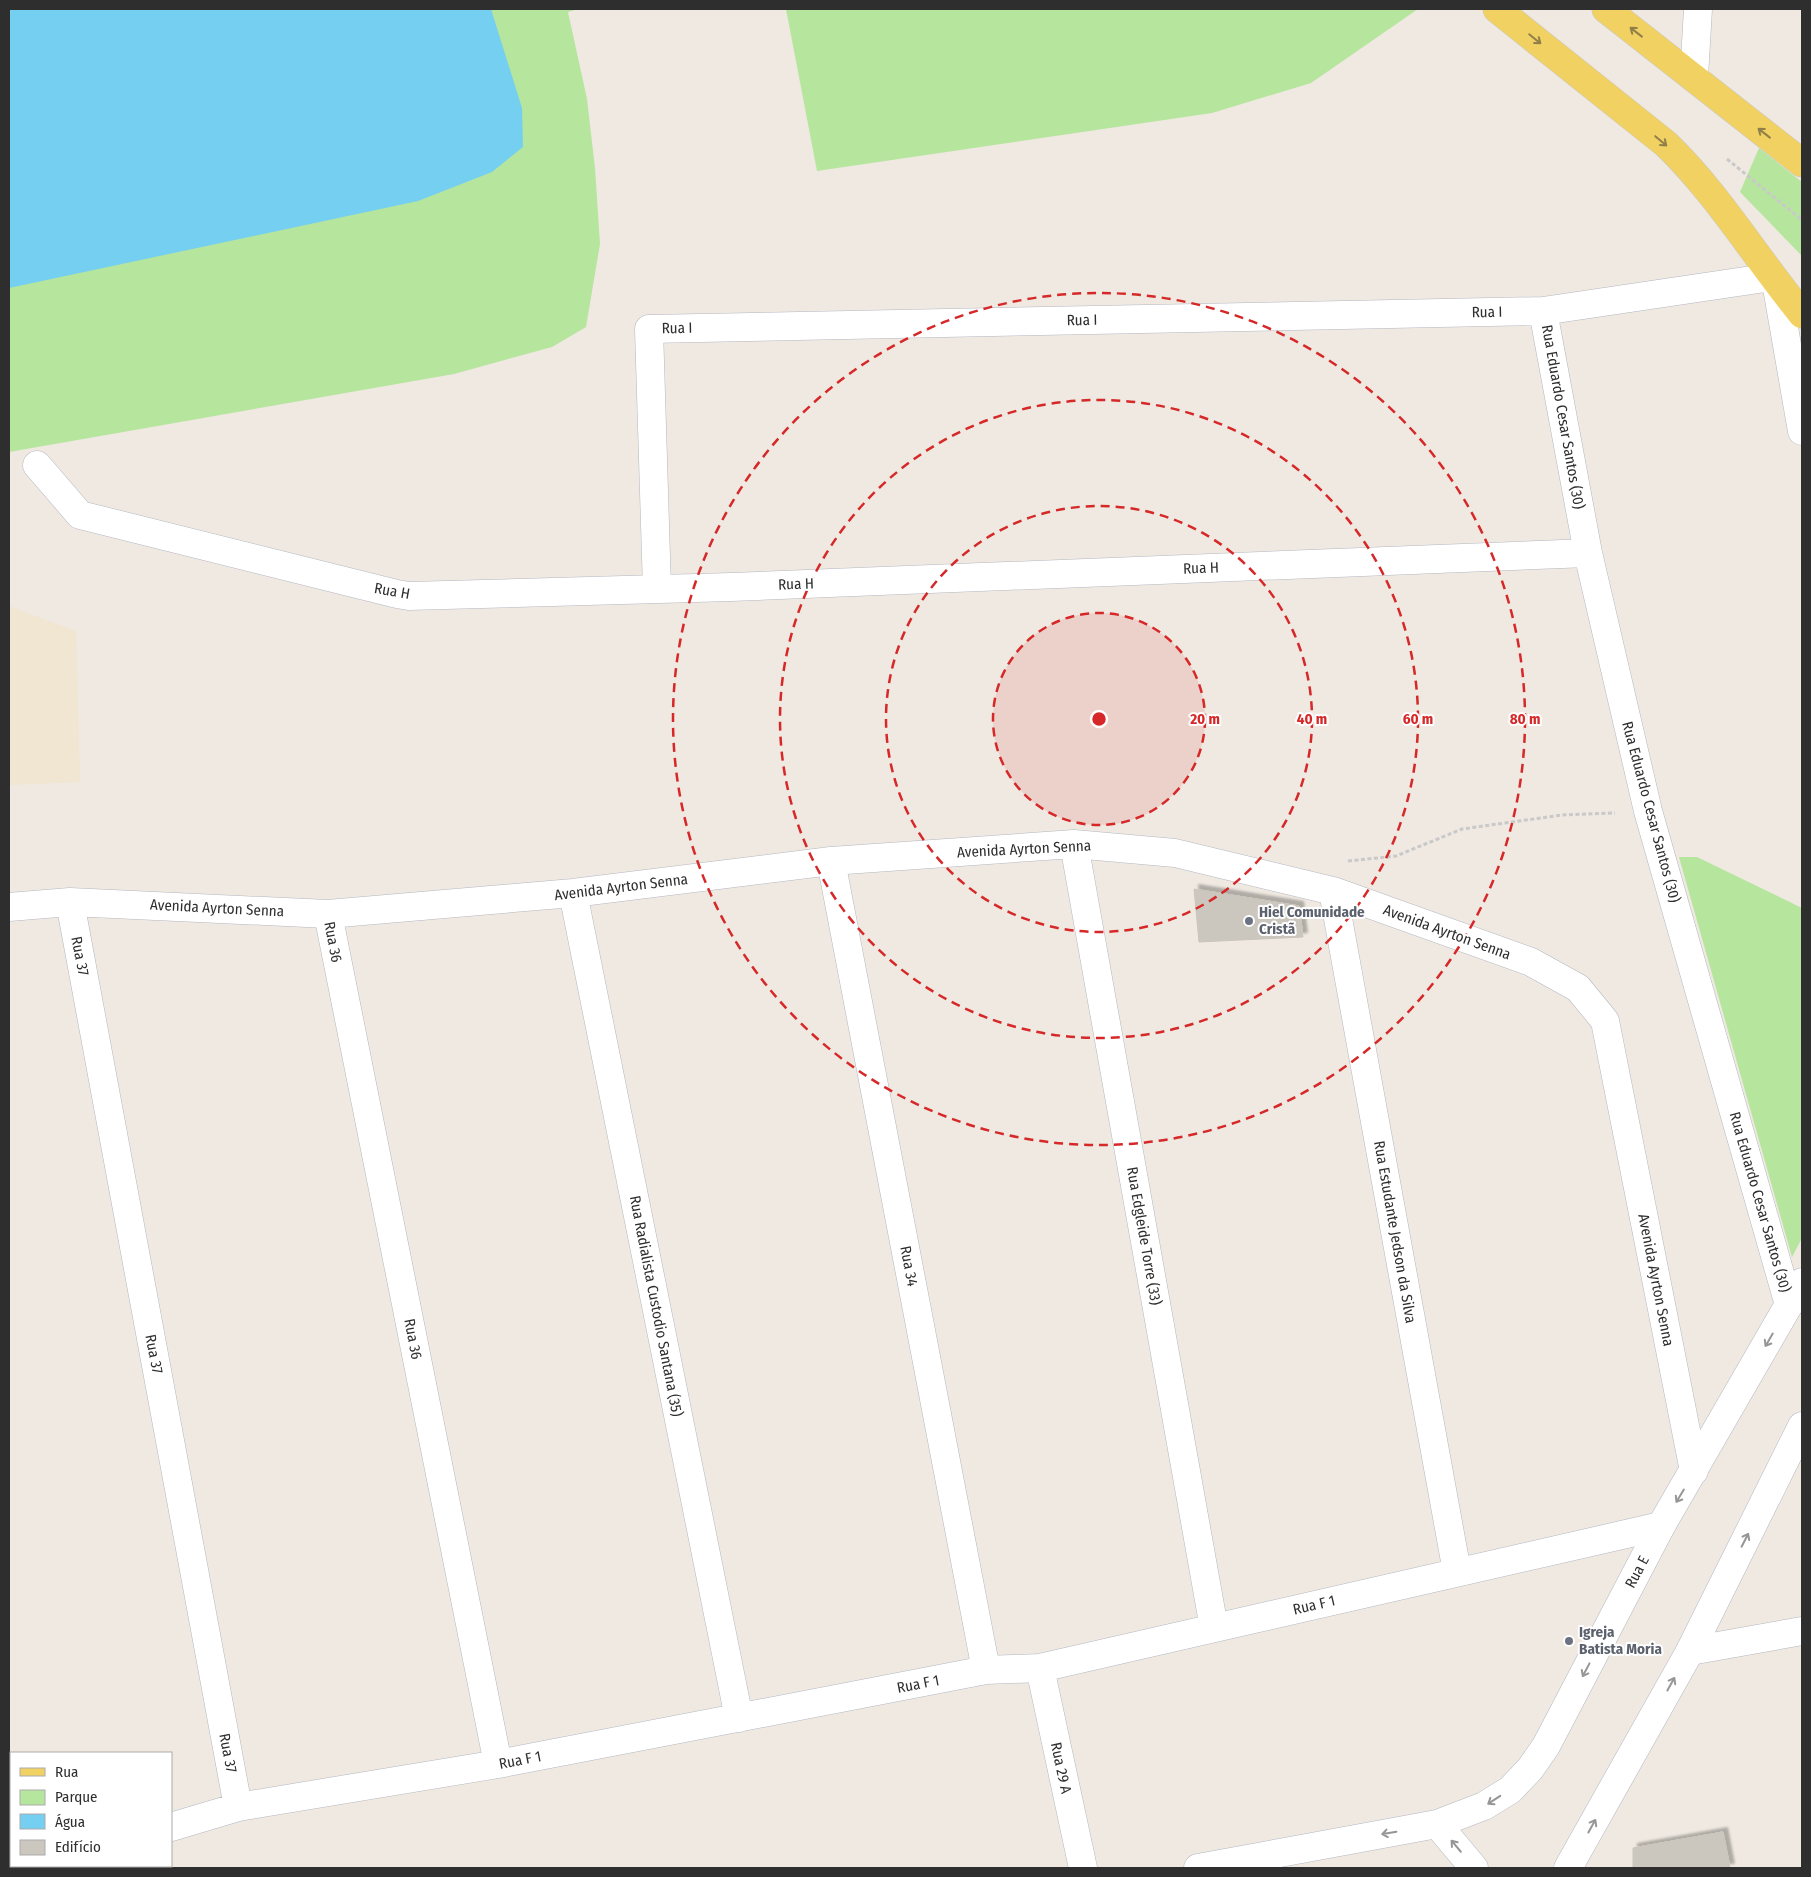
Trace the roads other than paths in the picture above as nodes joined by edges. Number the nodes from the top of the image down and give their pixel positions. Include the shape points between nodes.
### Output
1 (1496, 9) edge
2 (1606, 9) edge
3 (1698, 9) edge
4 (1694, 77) junction
5 (1802, 162) edge
6 (1774, 279) junction
7 (1543, 311) junction
8 (1802, 314) edge
9 (1802, 431) edge
10 (37, 465) dead end
11 (1588, 553) junction
12 (657, 589) junction
13 (1074, 844) junction
14 (832, 861) junction
15 (1333, 891) junction
16 (573, 893) junction
17 (70, 902) junction
18 (9, 907) edge
19 (328, 914) junction
20 (1796, 1294) edge
21 (1802, 1426) edge
22 (1694, 1471) junction
23 (1661, 1526) junction
24 (1457, 1572) junction
25 (1214, 1628) junction
26 (1802, 1631) edge
27 (1690, 1652) junction
28 (1040, 1668) junction
29 (986, 1670) junction
30 (739, 1718) junction
31 (498, 1764) junction
32 (238, 1807) junction
33 (1437, 1824) junction
34 (172, 1827) edge
35 (1083, 1868) edge
36 (1199, 1868) edge
37 (1474, 1868) edge
38 (1568, 1868) edge

1 -> 6 main road via 1666,144 1701,182
4 -> 2 main road
3 - 4 street
5 -> 4 main road
6 - 7 street, Rua I
6 - 8 main road
6 - 9 street
7 - 11 street, Rua Eduardo Cesar Santos (30)
7 - 12 street, Rua I via 649,329
10 - 12 street, Rua H via 80,515 396,594
11 - 12 street, Rua H
11 - 20 street, Rua Eduardo Cesar Santos (30) via 1648,811
13 - 14 street, Avenida Ayrton Senna
13 - 15 street, Avenida Ayrton Senna via 1175,852
13 - 25 street, Rua Edgleide Torre (33)
14 - 16 street, Avenida Ayrton Senna
14 - 29 street, Rua 34
15 - 22 street, Avenida Ayrton Senna via 1531,962 1578,988 1605,1021
15 - 24 street, Rua Estudante Jedson da Silva
16 - 19 street, Avenida Ayrton Senna
16 - 30 street, Rua Radialista Custodio Santana (35)
17 - 18 street, Avenida Ayrton Senna
17 - 19 street, Avenida Ayrton Senna
17 - 32 street, Rua 37
19 - 31 street, Rua 36
20 -> 22 street, Rua E
27 -> 21 street
22 -> 23 street, Rua E
23 - 24 street, Rua F 1
23 -> 33 street, Rua E via 1546,1746 1530,1770 1510,1790 1484,1806
24 - 25 street, Rua F 1
25 - 28 street, Rua F 1
26 - 27 street
38 -> 27 street
28 - 29 street, Rua F 1
28 - 35 street, Rua 29 A
29 - 30 street, Rua F 1
30 - 31 street, Rua F 1
31 - 32 street, Rua F 1
32 - 34 street, Rua F 1
33 -> 36 street, Rua E
37 -> 33 street

